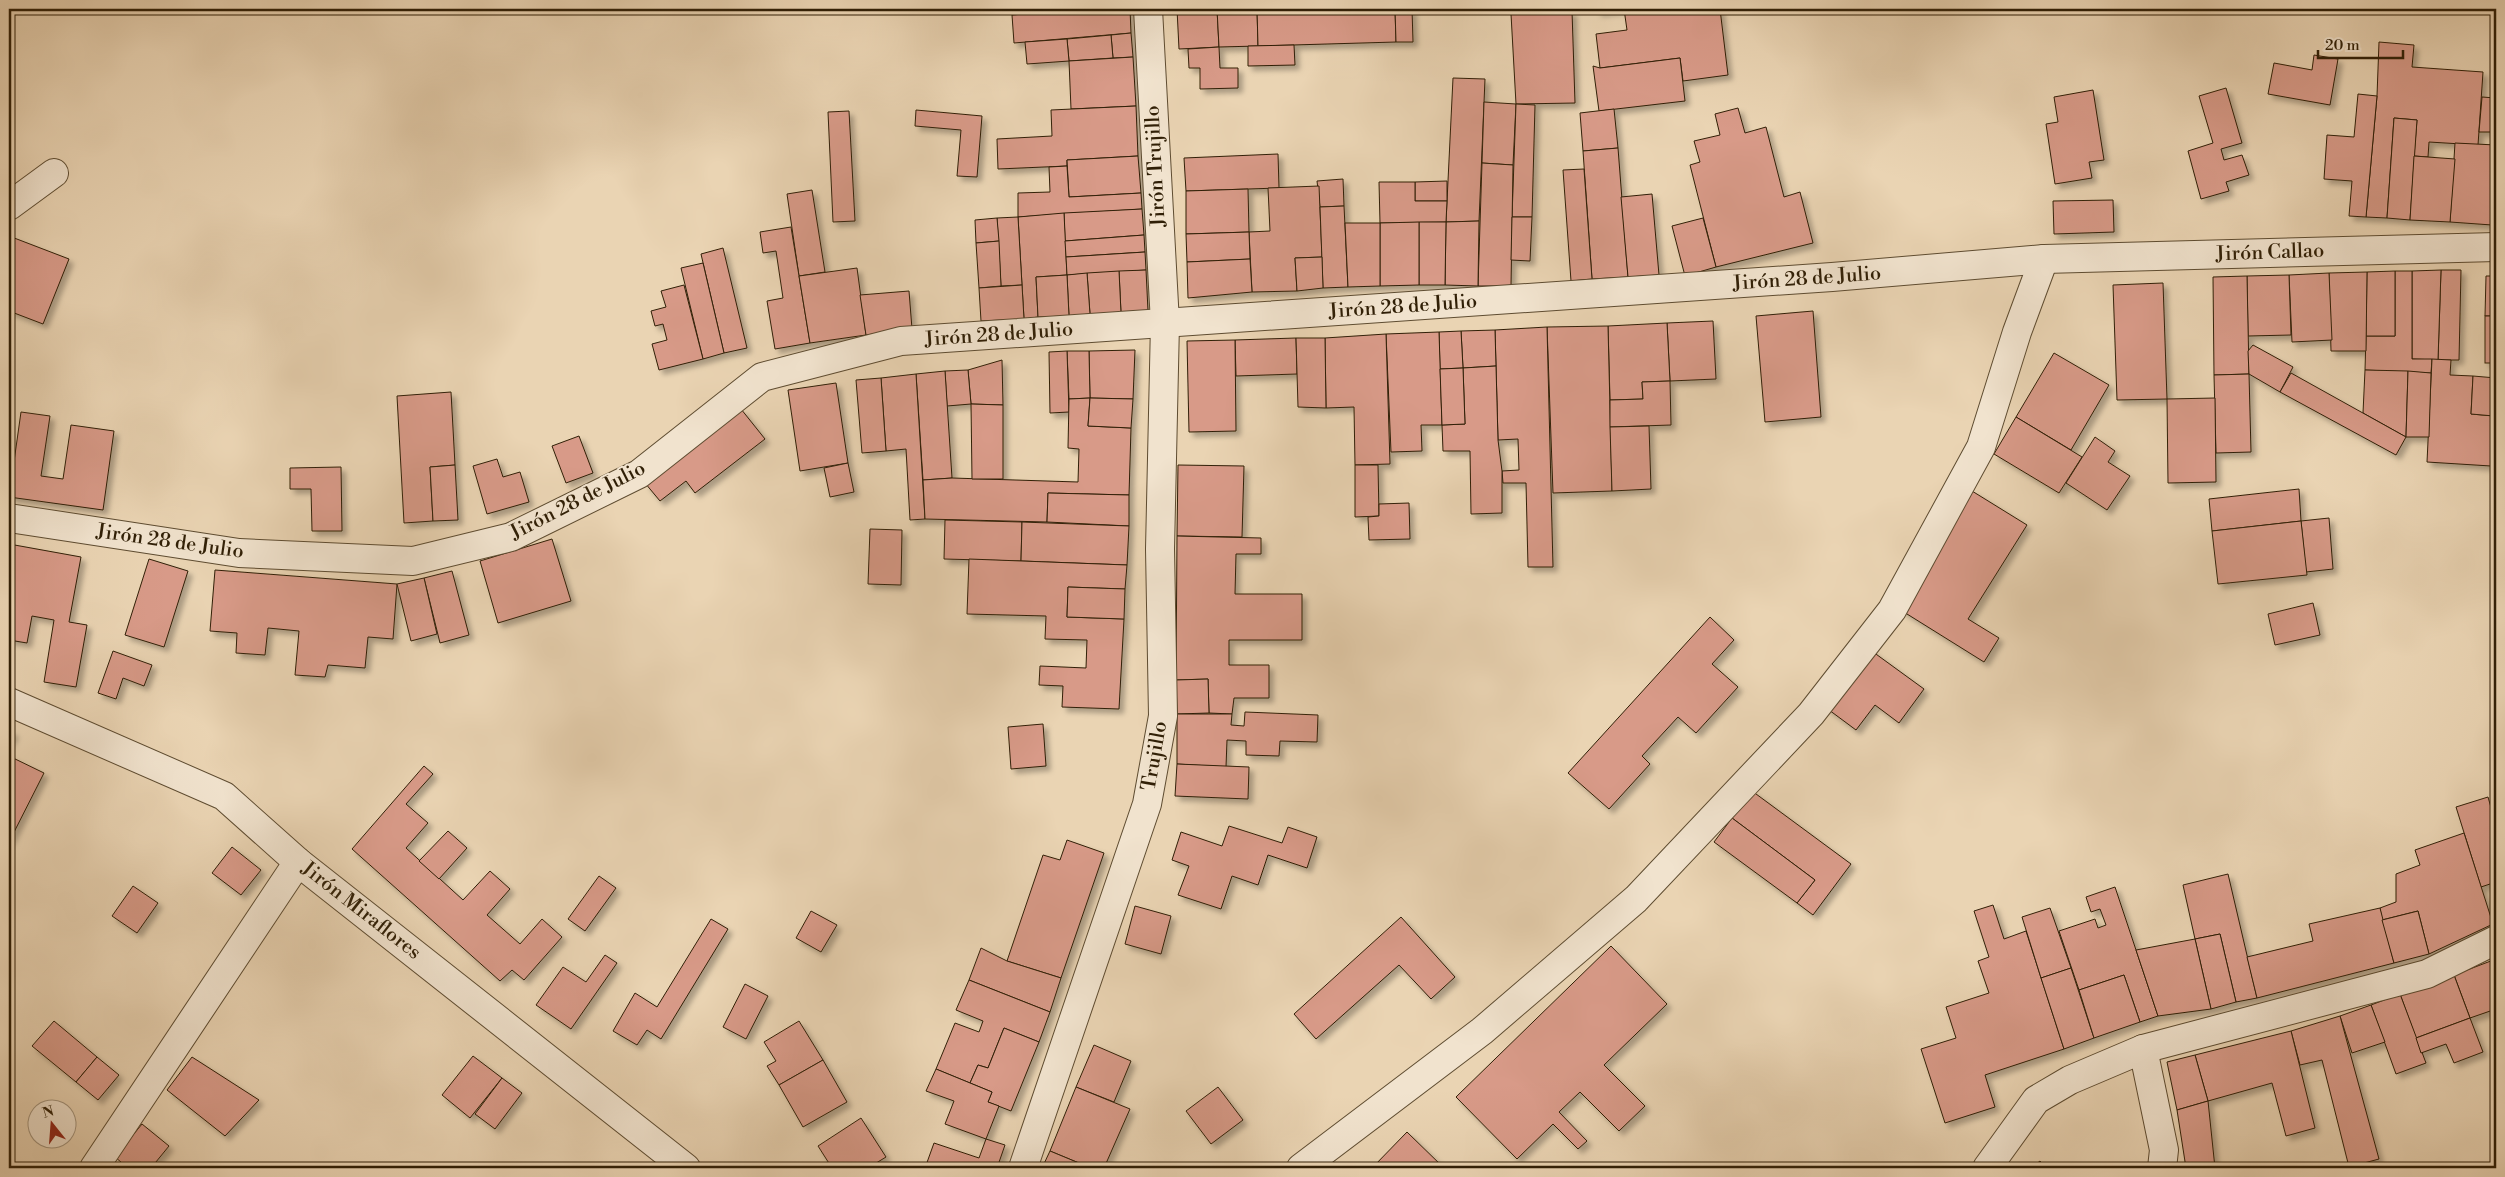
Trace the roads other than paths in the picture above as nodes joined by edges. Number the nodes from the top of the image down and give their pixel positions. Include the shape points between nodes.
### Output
1 (1148, 9) edge
2 (54, 173) dead end
3 (9, 206) edge
4 (2496, 247) edge
5 (2044, 260) junction
6 (1165, 323) junction
7 (9, 518) edge
8 (9, 702) edge
9 (298, 862) junction
10 (2496, 940) edge
11 (2143, 1048) junction
12 (94, 1168) edge
13 (686, 1168) edge
14 (1023, 1168) edge
15 (1300, 1168) edge
16 (1987, 1168) edge
17 (2162, 1168) edge

1 - 6 street, Jirón Trujillo
2 - 3 street
4 - 5 street, Jirón Callao
5 - 6 street, Jirón 28 de Julio
5 - 15 street via 2017,332 1981,447 1892,610 1811,714 1636,899 1482,1031
6 - 7 street, Jirón 28 de Julio via 901,342 762,377 639,474 511,537 413,561 239,553
6 - 14 street, Trujillo via 1160,549 1162,716 1147,804
8 - 9 street, Jirón Miraflores via 224,796
9 - 12 street
9 - 13 street, Jirón Miraflores
10 - 11 street via 2428,974
11 - 16 street via 2070,1080 2036,1100
11 - 17 street via 2164,1150

